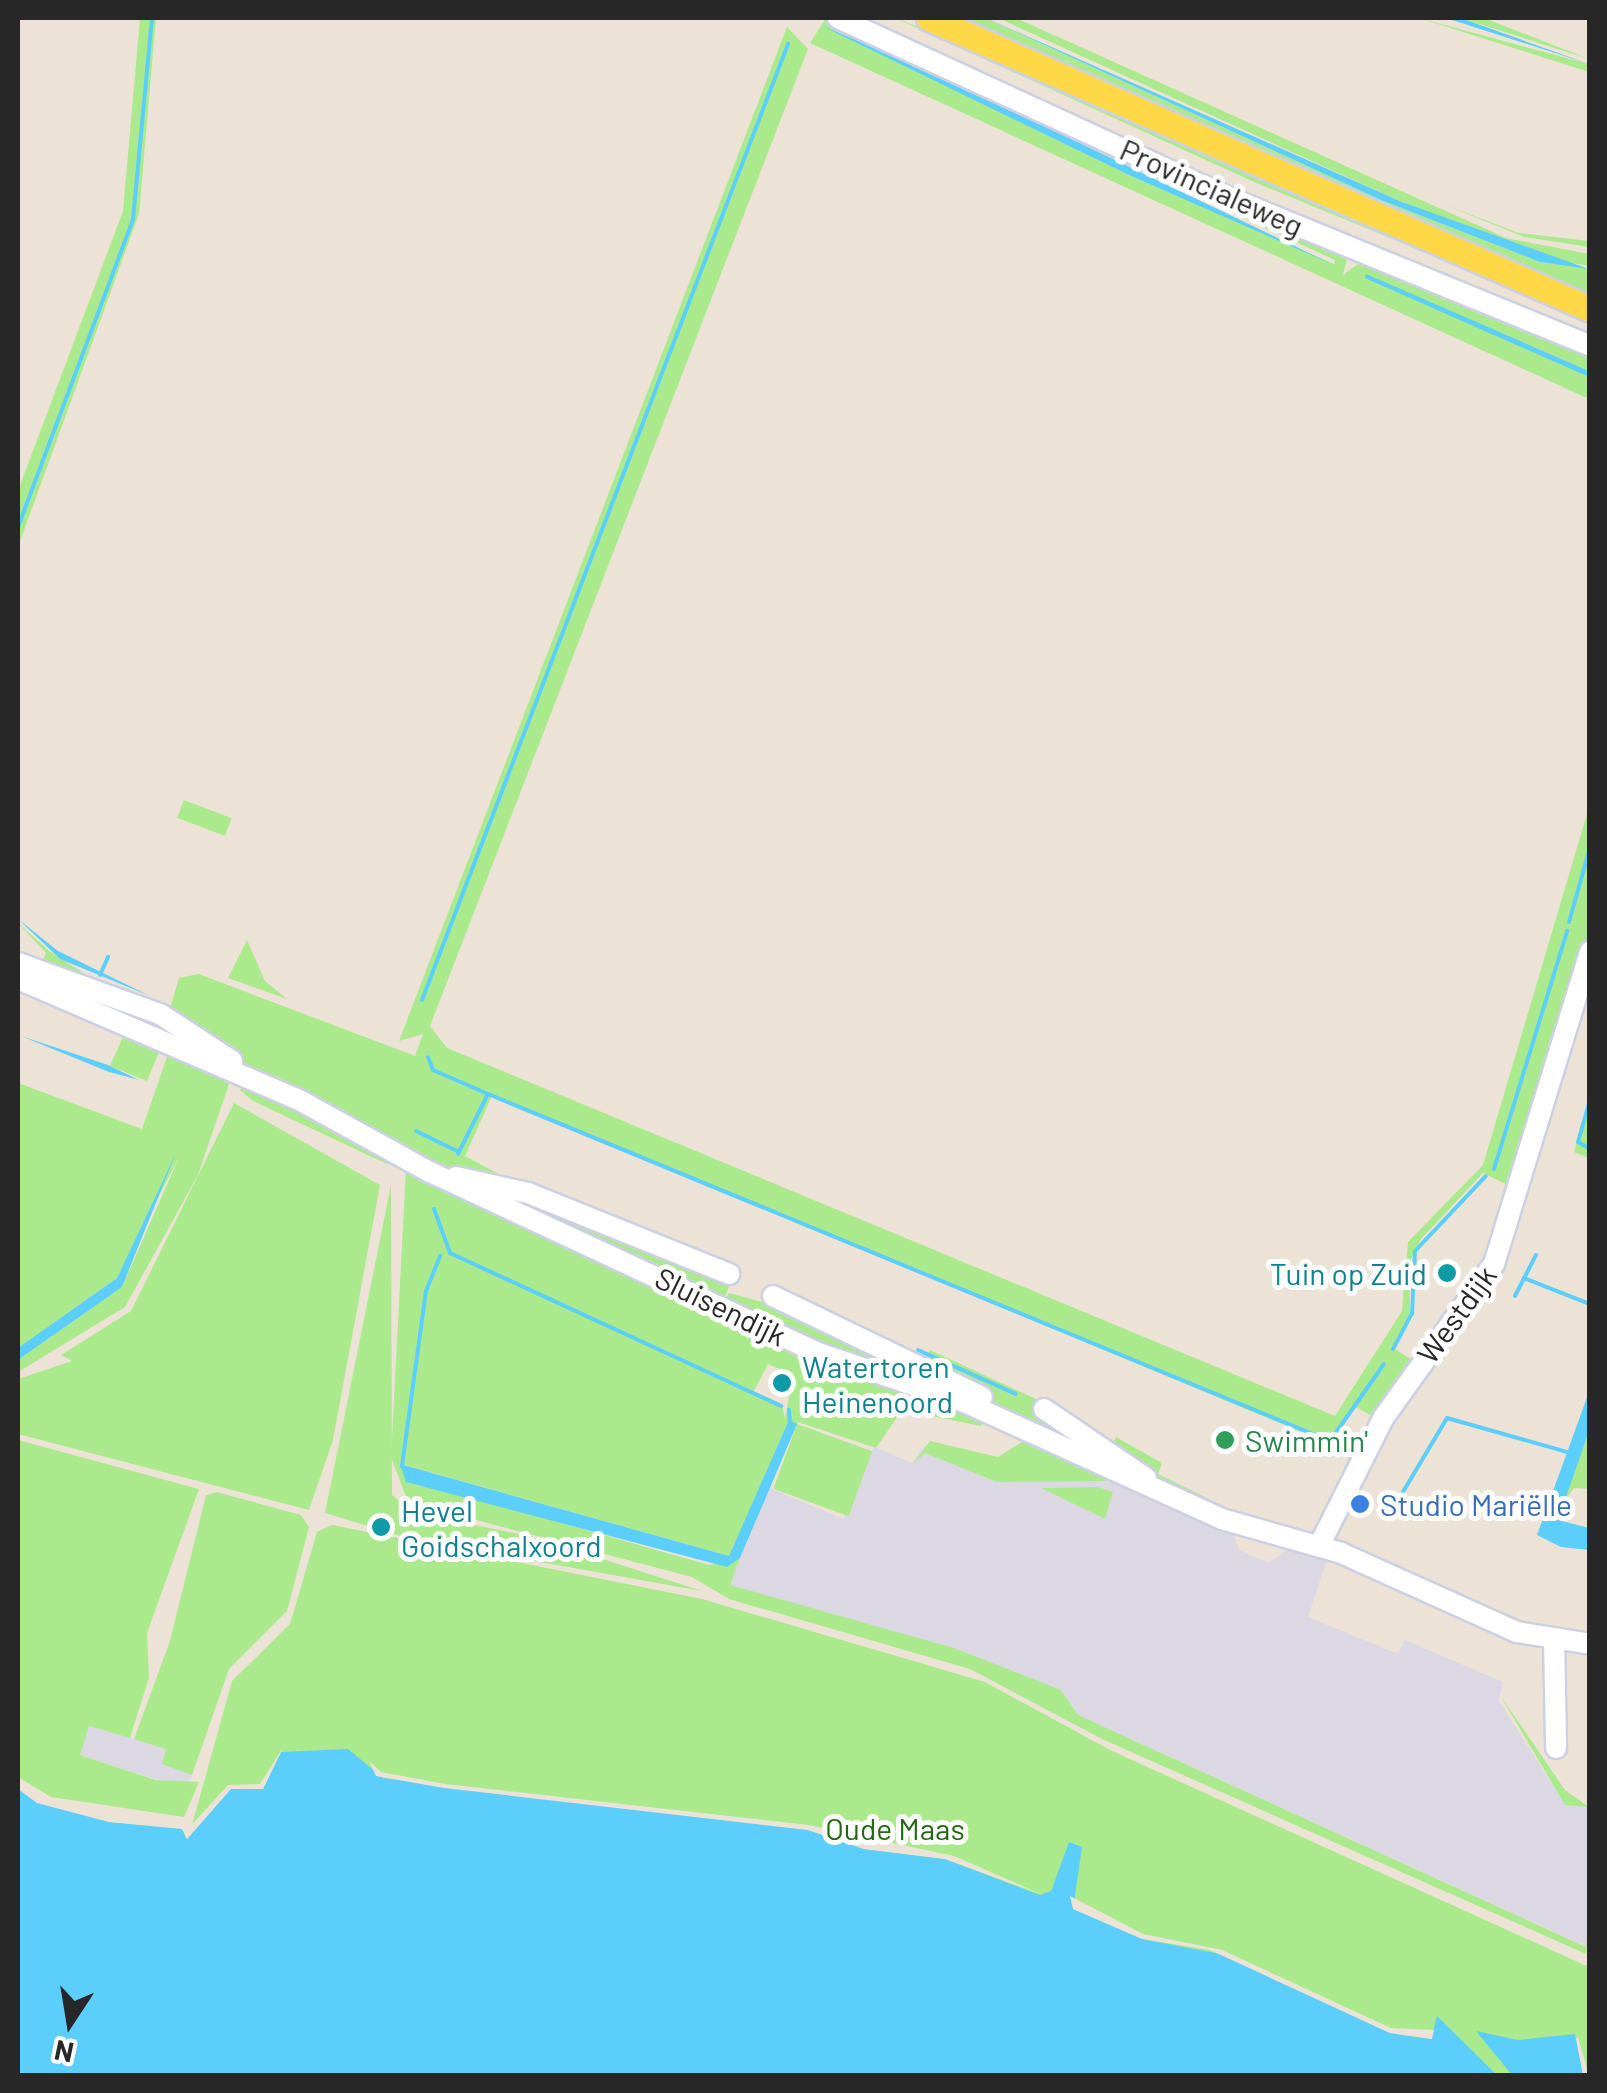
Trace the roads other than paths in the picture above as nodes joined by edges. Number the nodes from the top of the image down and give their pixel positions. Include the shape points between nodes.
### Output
1 (838, 18) edge
2 (931, 19) edge
3 (1590, 309) edge
4 (1590, 346) edge
5 (1590, 951) edge
6 (18, 963) edge
7 (18, 979) edge
8 (242, 1075) junction
9 (439, 1177) junction
10 (730, 1274) dead end
11 (773, 1296) dead end
12 (1044, 1409) dead end
13 (1009, 1422) junction
14 (1152, 1488) junction
15 (1319, 1546) junction
16 (1554, 1639) junction
17 (1590, 1644) edge
18 (1556, 1748) dead end

1 - 4 street, Provincialeweg via 1230,198
2 - 3 main road, Provincialeweg
5 - 15 street, Westdijk via 1494,1264 1378,1427
6 - 8 street via 160,1014
7 - 8 street, Sluisendijk
8 - 9 street, Sluisendijk
9 - 10 street, Sluisendijk via 518,1190
9 - 13 street, Sluisendijk via 821,1354
11 - 13 street, Sluisendijk via 894,1349
12 - 14 street, Sluisendijk via 1115,1451
13 - 14 street, Sluisendijk
14 - 15 street, Sluisendijk via 1246,1529
15 - 16 street, Sluisendijk via 1510,1629
16 - 17 street, Sluisendijk
16 - 18 street

